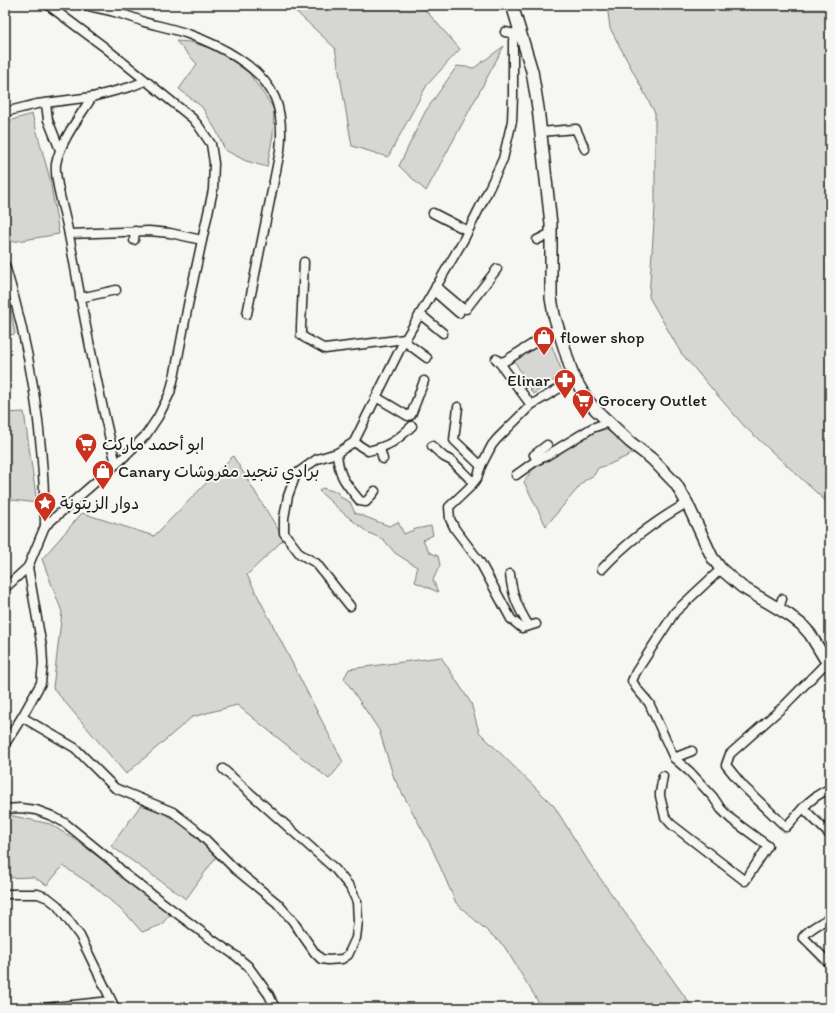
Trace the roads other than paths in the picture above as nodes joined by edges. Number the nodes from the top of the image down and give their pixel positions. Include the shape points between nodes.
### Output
1 (48, 5) edge
2 (83, 5) edge
3 (512, 5) edge
4 (517, 30) junction
5 (505, 32) dead end
6 (145, 81) junction
7 (92, 97) junction
8 (46, 103) junction
9 (5, 112) edge
10 (540, 132) junction
11 (585, 149) dead end
12 (60, 150) junction
13 (433, 213) dead end
14 (135, 231) junction
15 (468, 231) junction
16 (551, 233) junction
17 (69, 234) junction
18 (134, 240) dead end
19 (202, 240) junction
20 (537, 240) dead end
21 (304, 262) dead end
22 (5, 265) edge
23 (497, 269) dead end
24 (435, 288) junction
25 (116, 290) dead end
26 (80, 298) junction
27 (459, 313) dead end
28 (247, 314) dead end
29 (420, 314) junction
30 (558, 328) junction
31 (443, 332) dead end
32 (405, 340) junction
33 (427, 358) dead end
34 (575, 379) junction
35 (424, 381) dead end
36 (376, 397) junction
37 (531, 405) junction
38 (458, 407) dead end
39 (609, 422) junction
40 (412, 426) dead end
41 (354, 442) junction
42 (547, 445) dead end
43 (432, 446) dead end
44 (380, 448) junction
45 (337, 453) junction
46 (383, 459) dead end
47 (537, 460) junction
48 (116, 464) junction
49 (481, 466) junction
50 (516, 475) dead end
51 (473, 482) junction
52 (376, 491) dead end
53 (688, 503) junction
54 (45, 526) junction
55 (28, 567) junction
56 (602, 569) dead end
57 (721, 569) junction
58 (510, 574) dead end
59 (5, 588) edge
60 (350, 606) dead end
61 (829, 665) edge
62 (22, 717) junction
63 (5, 744) edge
64 (692, 751) dead end
65 (674, 758) junction
66 (223, 769) dead end
67 (663, 776) dead end
68 (830, 789) edge
69 (804, 808) junction
70 (5, 809) edge
71 (830, 835) edge
72 (5, 894) edge
73 (830, 917) edge
74 (830, 964) edge
75 (113, 1004) edge
76 (44, 1008) edge
77 (275, 1008) edge

1 - 6 street
2 - 28 street via 189,34 234,56 254,70 274,96 282,130 280,151
3 - 4 main road
4 - 5 street
4 - 10 main road via 532,71
4 - 15 street via 513,40 513,106 508,143 498,172
6 - 7 street
6 - 19 street via 192,118 210,144 214,163 213,190
7 - 8 street
7 - 12 street
8 - 9 street
8 - 12 street via 48,120
10 - 11 street via 576,129
10 - 16 main road
12 - 17 street via 56,165 57,179
13 - 15 street
14 - 17 street
14 - 18 street
14 - 19 street via 170,233
15 - 24 street
16 - 20 street
16 - 30 main road via 551,298
17 - 26 street
19 - 48 street via 170,393 146,435
21 - 32 street via 301,327 305,338 325,349
22 - 54 street via 33,383 41,448
23 - 24 street via 466,309
24 - 27 street
24 - 29 street
25 - 26 street
26 - 48 street
29 - 31 street
29 - 32 street
30 - 34 main road
30 - 37 street via 505,361 497,360
32 - 33 street
32 - 36 street
34 - 37 street
34 - 39 main road via 588,401
35 - 36 street via 411,415 408,416
36 - 41 street
37 - 49 street via 492,445
38 - 49 street via 454,440
39 - 47 street via 592,428
39 - 53 main road via 670,476
40 - 44 street via 397,440
41 - 44 street via 368,451
41 - 45 street
42 - 47 street via 534,455
43 - 51 street
44 - 46 street
45 - 52 street via 340,475 360,501 366,502
45 - 60 street via 317,459 296,474 288,496 284,533 300,554 316,564
47 - 50 street
48 - 54 street
49 - 51 street
51 - 58 street via 450,507 450,519 480,562 511,619 522,628 532,625 518,607
53 - 56 street via 643,533
53 - 57 main road via 712,557
54 - 55 street
55 - 59 street
55 - 62 street via 43,664 41,682
57 - 61 main road via 742,588 780,604 802,624
57 - 65 street via 675,612 632,681 649,703
61 - 69 street via 730,754 726,765 743,786 786,827
62 - 63 street
62 - 66 street via 75,748 115,788 173,812 195,829 235,869 277,903 321,959 342,959 348,955 356,938 357,902 350,887 336,869
64 - 65 street
65 - 67 street via 690,772 731,819 768,846 745,882 665,817 660,793
68 - 69 street via 821,793
69 - 71 street
70 - 77 street via 36,810 65,823 126,875 248,966
72 - 75 street via 38,894 57,905 80,936
73 - 74 street via 808,930 803,937
75 - 76 street

